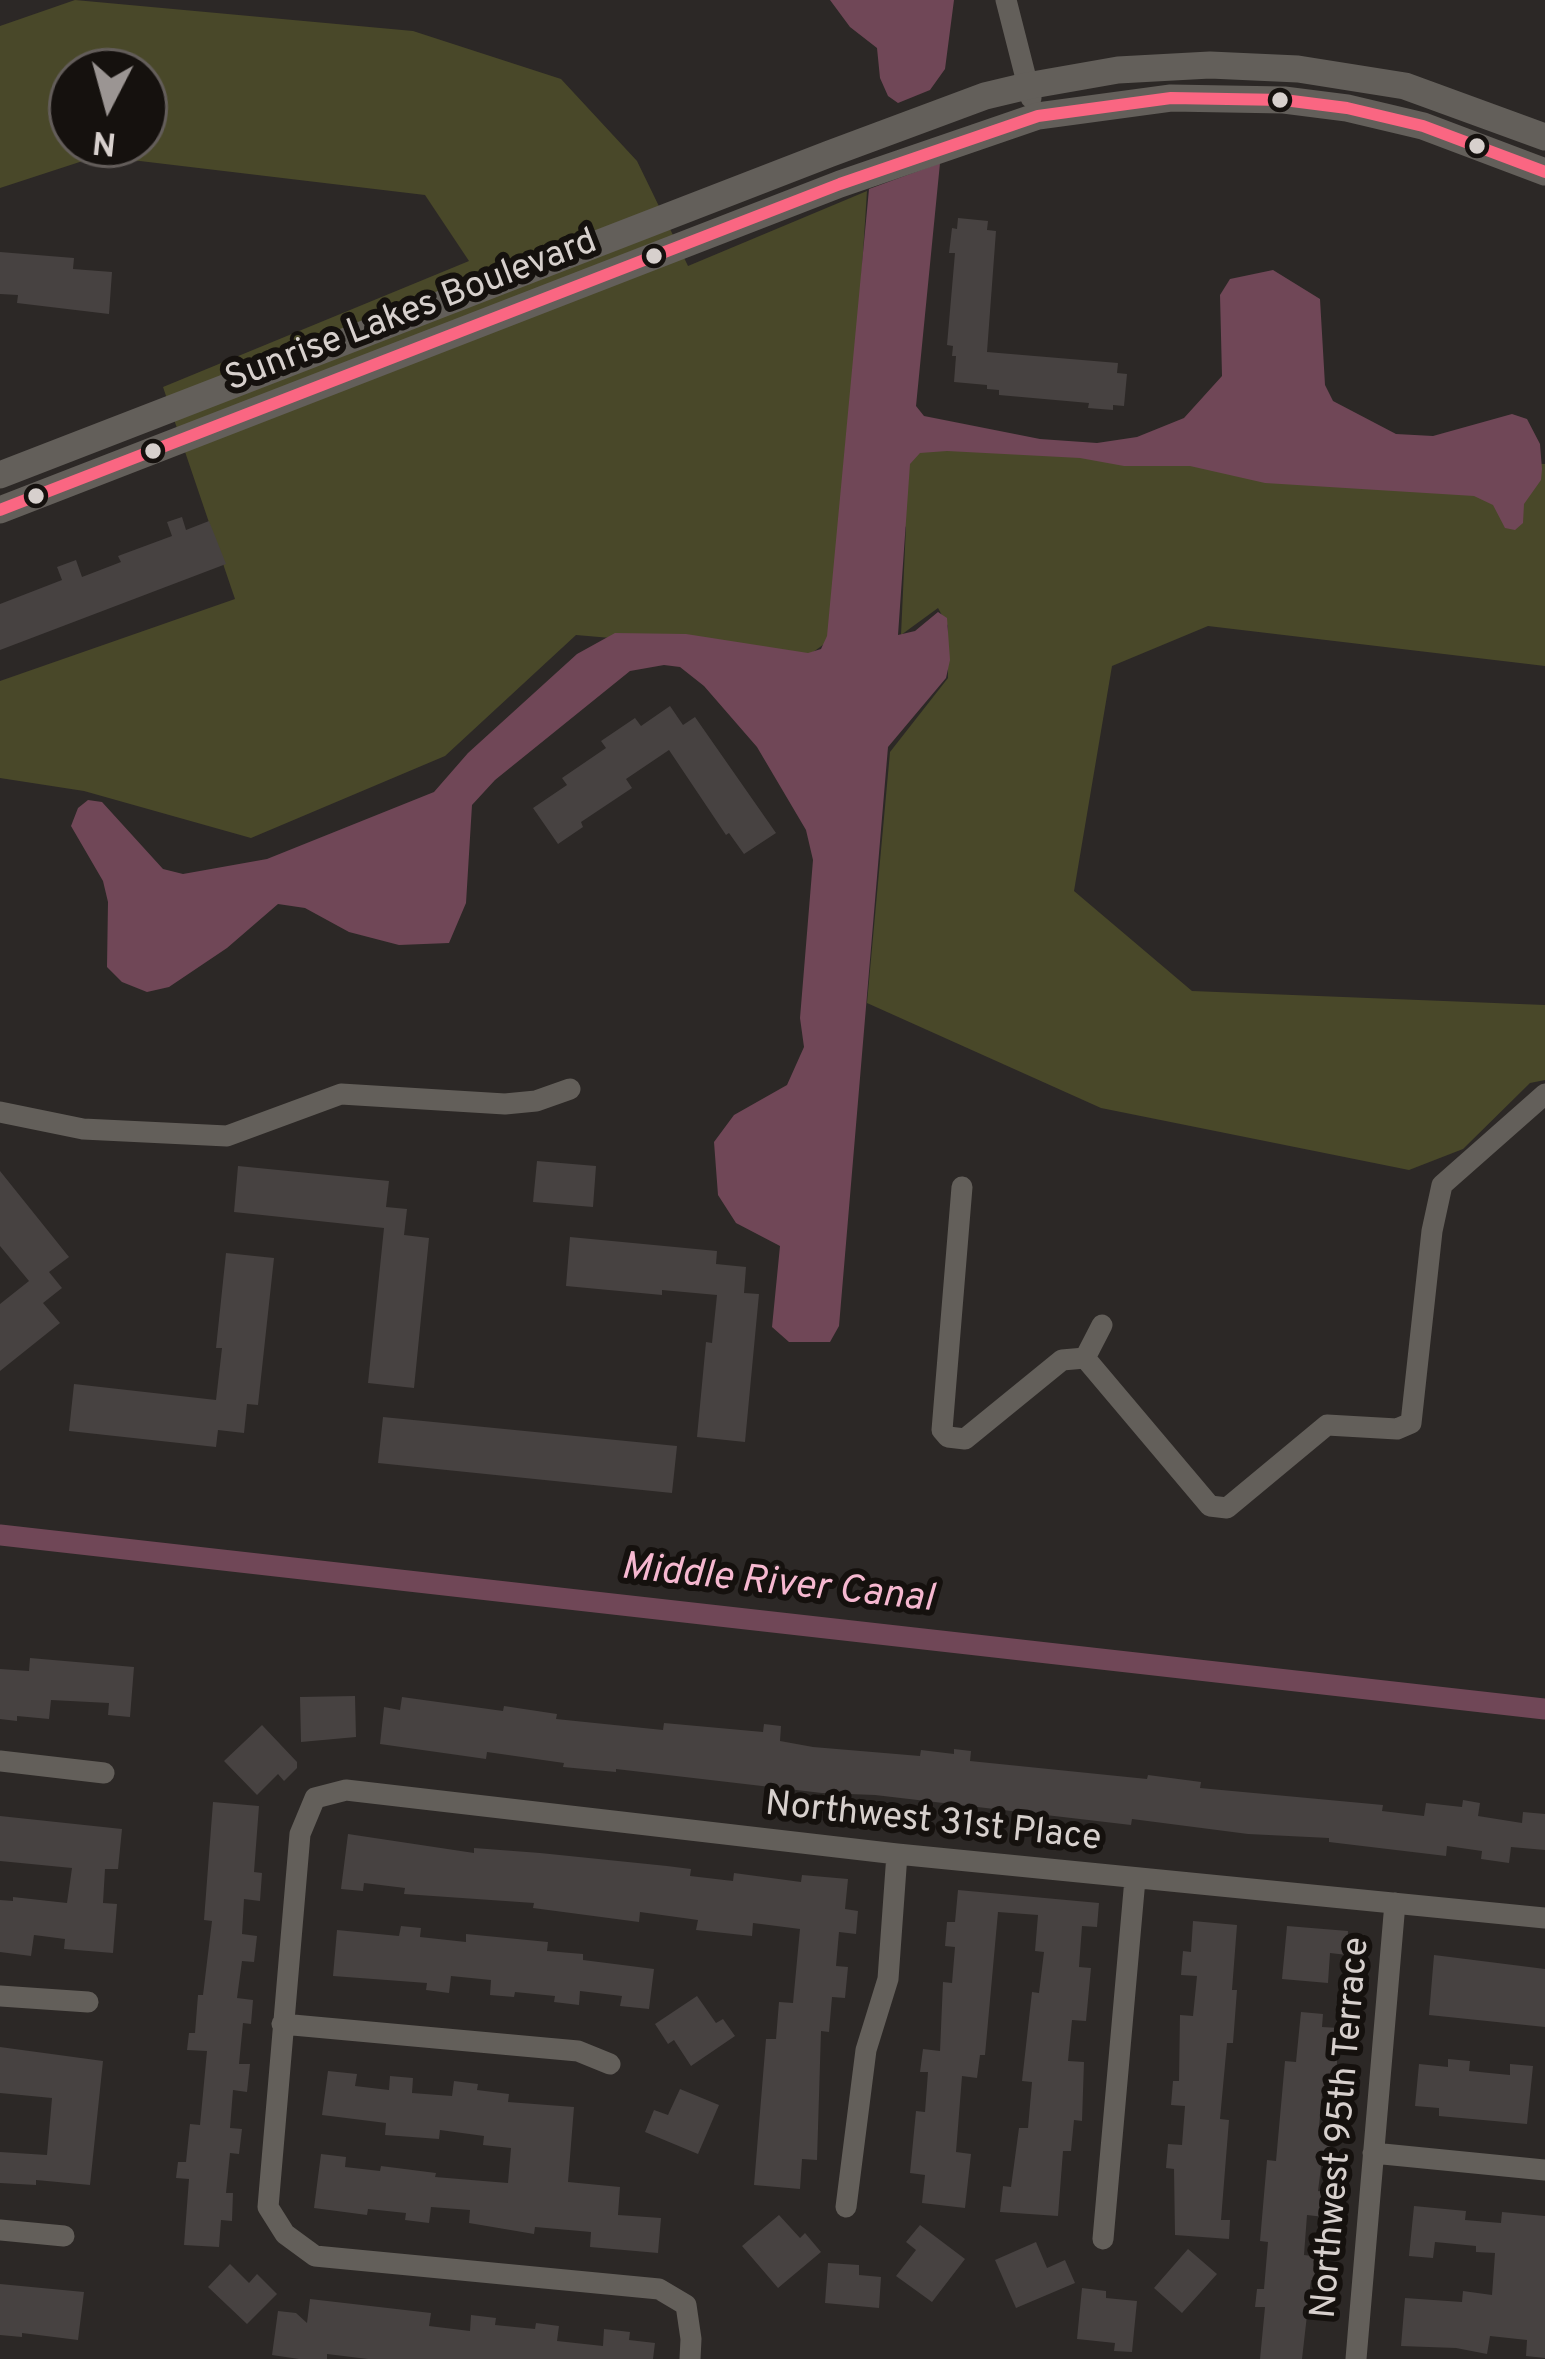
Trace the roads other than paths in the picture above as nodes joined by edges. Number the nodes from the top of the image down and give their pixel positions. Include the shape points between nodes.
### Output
1 (1006, 0) edge
2 (1027, 86) junction
3 (1038, 116) junction
4 (1545, 137) edge
5 (1545, 172) edge
6 (0, 475) edge
7 (0, 510) edge
8 (570, 1089) dead end
9 (1545, 1094) edge
10 (0, 1112) edge
11 (962, 1187) dead end
12 (1102, 1325) dead end
13 (1084, 1358) junction
14 (0, 1761) edge
15 (104, 1773) dead end
16 (897, 1855) junction
17 (1136, 1880) junction
18 (1395, 1904) junction
19 (1545, 1918) edge
20 (0, 1996) edge
21 (88, 2002) dead end
22 (282, 2024) junction
23 (610, 2064) dead end
24 (1373, 2153) junction
25 (1545, 2170) edge
26 (846, 2207) dead end
27 (0, 2230) edge
28 (64, 2236) dead end
29 (1102, 2239) dead end
30 (690, 2359) edge
31 (1356, 2359) edge

1 - 2 street
2 - 3 street
2 - 4 street, Sunrise Lakes Boulevard via 1210,64 1298,69 1406,86
2 - 6 street, Sunrise Lakes Boulevard via 850,146
3 - 5 street, Sunrise Lakes Boulevard via 1171,98 1284,100 1423,125
3 - 7 street, Sunrise Lakes Boulevard via 861,176
8 - 10 street via 505,1104 341,1094 227,1136 83,1129
9 - 13 street via 1442,1185 1411,1423 1327,1425 1227,1508 1210,1505
11 - 13 street via 942,1430 965,1438 1062,1360
12 - 13 street
14 - 15 street
16 - 17 street, Northwest 31st Place
16 - 22 street, Northwest 31st Place via 346,1790 316,1798 300,1834
16 - 26 street via 888,1978 866,2050
17 - 18 street, Northwest 31st Place
17 - 29 street
18 - 19 street, Northwest 31st Place
18 - 24 street, Northwest 95th Terrace
20 - 21 street
22 - 23 street via 578,2051
22 - 30 street via 268,2206 285,2234 315,2255 659,2289 686,2305
24 - 25 street
24 - 31 street, Northwest 95th Terrace
27 - 28 street

